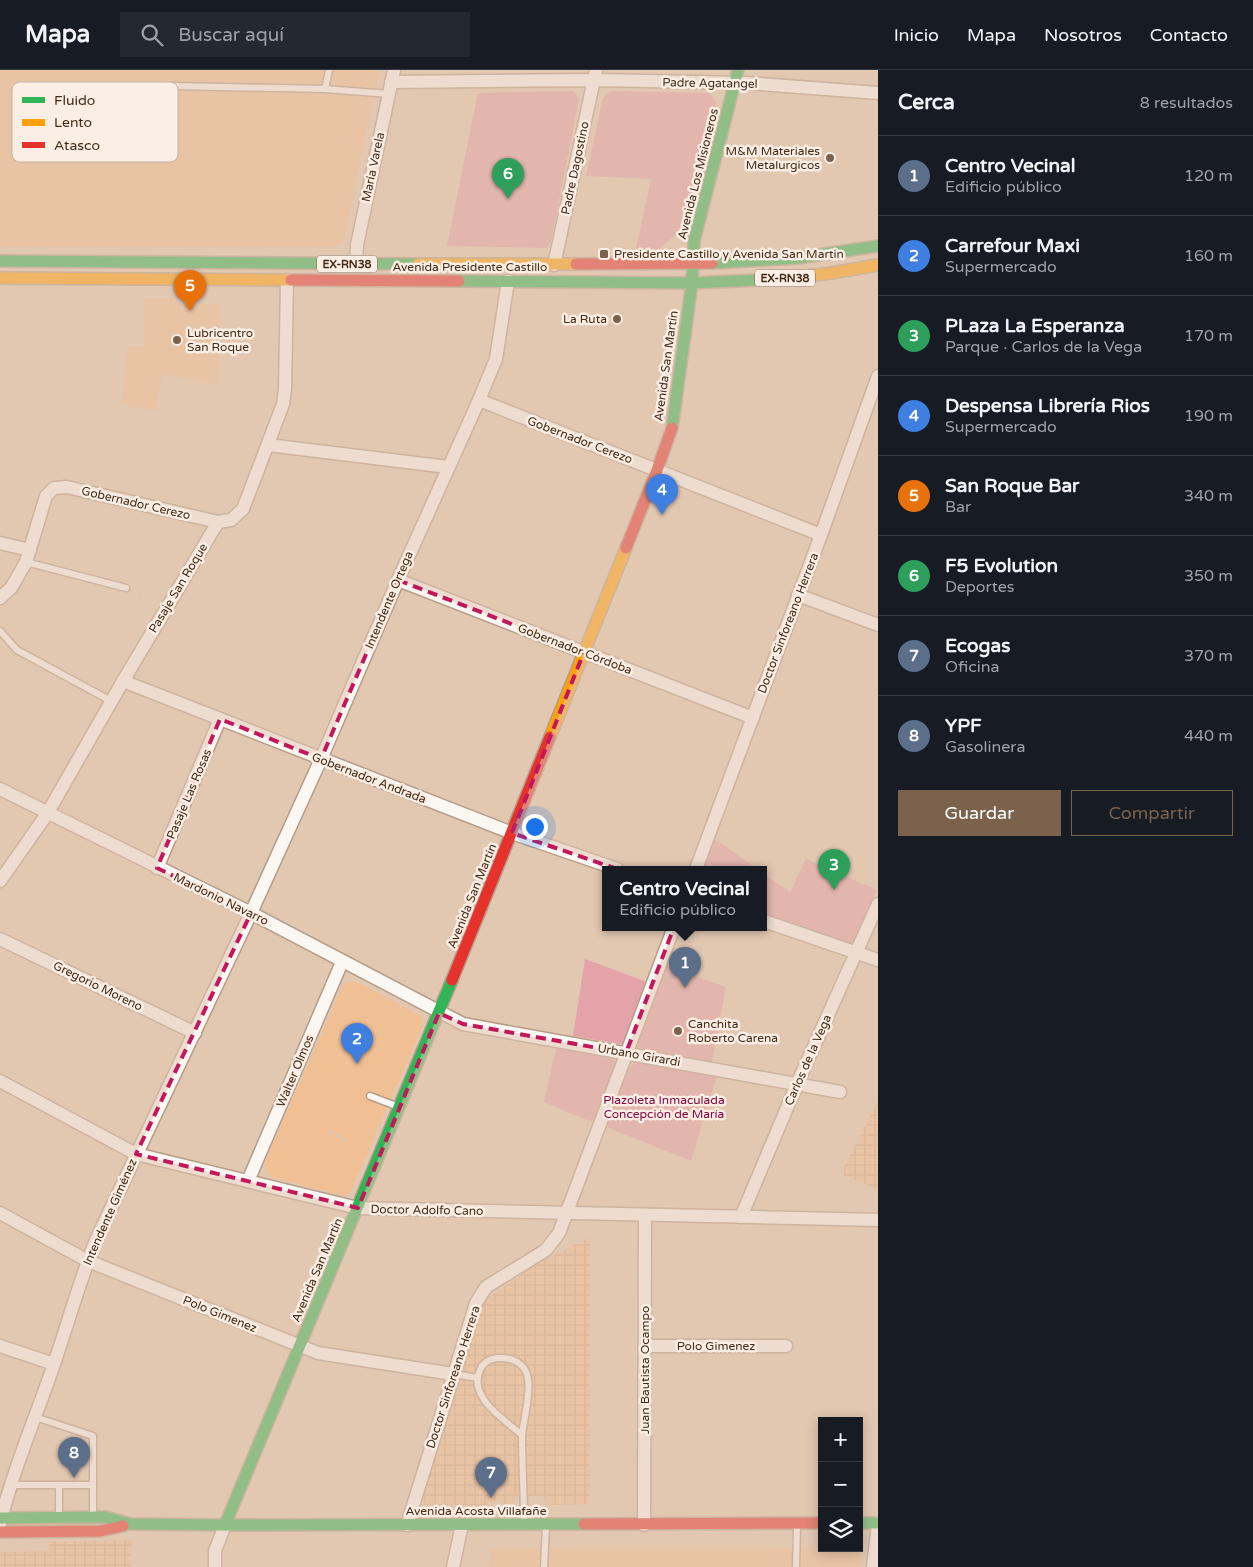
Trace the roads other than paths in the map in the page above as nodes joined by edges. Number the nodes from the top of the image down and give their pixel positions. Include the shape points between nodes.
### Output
1 (329, 70) edge
2 (738, 70) edge
3 (750, 70) edge
4 (595, 75) edge
5 (391, 82) edge
6 (178, 86) edge
7 (742, 86) junction
8 (326, 89) junction
9 (878, 93) edge
10 (718, 195) dead end
11 (878, 246) edge
12 (0, 261) edge
13 (693, 263) junction
14 (356, 264) junction
15 (554, 265) junction
16 (878, 265) edge
17 (0, 278) edge
18 (286, 280) junction
19 (508, 281) junction
20 (692, 283) junction
21 (878, 376) edge
22 (479, 400) junction
23 (268, 445) junction
24 (448, 467) junction
25 (656, 470) junction
26 (218, 522) junction
27 (821, 535) junction
28 (0, 543) edge
29 (28, 556) junction
30 (398, 580) junction
31 (126, 588) road end
32 (798, 595) junction
33 (0, 598) edge
34 (878, 625) edge
35 (0, 630) edge
36 (584, 652) junction
37 (123, 680) junction
38 (111, 701) junction
39 (753, 718) junction
40 (220, 719) junction
41 (321, 759) junction
42 (0, 789) edge
43 (47, 814) junction
44 (512, 833) junction
45 (607, 866) edge
46 (697, 866) edge
47 (158, 868) junction
48 (0, 881) edge
49 (878, 904) edge
50 (251, 913) junction
51 (767, 922) edge
52 (672, 931) edge
53 (0, 938) edge
54 (856, 953) junction
55 (878, 960) edge
56 (342, 962) junction
57 (439, 1013) junction
58 (195, 1033) junction
59 (626, 1053) junction
60 (0, 1081) edge
61 (797, 1084) junction
62 (840, 1092) dead end
63 (370, 1096) dead end
64 (400, 1108) junction
65 (136, 1154) junction
66 (248, 1181) junction
67 (358, 1208) junction
68 (0, 1213) edge
69 (566, 1213) junction
70 (645, 1215) junction
71 (740, 1217) junction
72 (878, 1220) edge
73 (88, 1261) junction
74 (0, 1346) edge
75 (299, 1346) junction
76 (645, 1346) junction
77 (786, 1346) dead end
78 (54, 1364) junction
79 (453, 1374) junction
80 (478, 1378) junction
81 (35, 1417) junction
82 (522, 1435) junction
83 (11, 1485) junction
84 (59, 1485) junction
85 (93, 1485) junction
86 (93, 1517) junction
87 (58, 1518) junction
88 (0, 1520) edge
89 (818, 1523) edge
90 (863, 1523) edge
91 (878, 1523) edge
92 (130, 1524) junction
93 (797, 1524) junction
94 (225, 1525) junction
95 (407, 1525) junction
96 (462, 1525) junction
97 (524, 1525) junction
98 (546, 1525) junction
99 (644, 1525) junction
100 (0, 1532) edge
101 (49, 1532) junction
102 (215, 1567) edge
103 (453, 1567) edge
104 (544, 1567) edge
105 (796, 1567) edge
106 (873, 1567) edge

1 - 8 lane
2 - 7 main road, Avenida Los Misioneros
3 - 7 main road, Avenida Los Misioneros
4 - 5 street, Padre Agatangel
4 - 7 street, Padre Agatangel
4 - 15 street, Padre Dagostino
5 - 8 lane
5 - 14 street, María Varela via 356,245
6 - 8 lane
7 - 9 street, Padre Agatangel
7 - 13 main road, Avenida Los Misioneros via 694,241
10 - 13 main road, Avenida Los Misioneros via 705,242
11 - 13 main road, Avenida Presidente Castillo / EX-RN38 via 766,261
12 - 14 main road, Avenida Presidente Castillo / EX-RN38
13 - 15 main road, Avenida Presidente Castillo / EX-RN38
13 - 20 main road, Avenida San Martín
14 - 15 main road, Avenida Presidente Castillo / EX-RN38
16 - 20 main road, Avenida Presidente Castillo / EX-RN38 via 772,280
17 - 18 main road, Avenida Presidente Castillo / EX-RN38
18 - 19 main road, Avenida Presidente Castillo / EX-RN38
18 - 23 street via 285,389
19 - 20 main road, Avenida Presidente Castillo / EX-RN38
19 - 22 street, Intendente Ortega via 496,359
20 - 25 main road, Avenida San Martín via 671,431
21 - 27 street, Doctor Sinforeano Herrera
22 - 24 street, Intendente Ortega
22 - 25 street, Gobernador Cerezo
23 - 24 street
23 - 26 street via 243,509 231,520
24 - 30 street, Intendente Ortega
25 - 27 street, Gobernador Cerezo
25 - 36 main road, Avenida San Martín
26 - 29 street, Gobernador Cerezo via 67,487 54,488 46,496
26 - 37 street, Pasaje San Roque
27 - 32 street, Doctor Sinforeano Herrera
28 - 29 street
29 - 31 lane
29 - 33 street via 11,588
30 - 36 street, Gobernador Córdoba
30 - 41 street, Intendente Ortega
32 - 34 street
32 - 39 street, Doctor Sinforeano Herrera
35 - 38 lane via 17,650
36 - 39 street, Gobernador Córdoba
36 - 44 main road, Avenida San Martín
37 - 38 street, Pasaje San Roque
37 - 40 street, Gobernador Andrada
38 - 43 street, Pasaje San Roque
39 - 46 street, Doctor Sinforeano Herrera
40 - 41 street, Gobernador Andrada
40 - 47 street, Pasaje Las Rosas
41 - 44 street, Gobernador Andrada
41 - 50 street, Intendente Ortega
42 - 43 street, Mardonio Navarro
43 - 47 street, Mardonio Navarro
43 - 48 street, Pasaje San Roque
44 - 45 street, Gobernador Andrada
44 - 57 main road, Avenida San Martín
47 - 50 street, Mardonio Navarro
49 - 54 street, Carlos de la Vega
50 - 56 street, Mardonio Navarro
50 - 58 street, Intendente Giménez
51 - 54 street
52 - 59 street, Doctor Sinforeano Herrera
53 - 58 street, Gregorio Moreno
54 - 55 street
54 - 61 street, Carlos de la Vega
56 - 57 street, Mardonio Navarro
56 - 66 street, Walter Olmos
57 - 59 street, Urbano Girardi via 462,1024
57 - 64 main road, Avenida San Martín
58 - 65 street, Intendente Giménez
59 - 61 street, Urbano Girardi
59 - 69 street, Doctor Sinforeano Herrera
60 - 65 street, Doctor Adolfo Cano
61 - 62 street, Urbano Girardi
61 - 71 street, Carlos de la Vega
63 - 64 lane
64 - 67 main road, Avenida San Martín
65 - 66 street, Doctor Adolfo Cano
65 - 73 street, Intendente Giménez
66 - 67 street, Doctor Adolfo Cano
67 - 69 street, Doctor Adolfo Cano
67 - 75 main road, Avenida San Martín
68 - 73 street, Polo Gimenez
69 - 70 street, Doctor Adolfo Cano
69 - 79 street, Doctor Sinforeano Herrera via 559,1233 546,1250 486,1288 476,1303
70 - 71 street, Doctor Adolfo Cano
70 - 76 street, Juan Bautista Ocampo
71 - 72 street, Doctor Adolfo Cano
73 - 75 street, Polo Gimenez
73 - 78 street, Intendente Giménez
74 - 78 street
75 - 79 street, Polo Gimenez via 318,1353
75 - 94 main road, Avenida San Martín
76 - 77 street, Polo Gimenez
76 - 99 street, Juan Bautista Ocampo
78 - 81 street, Intendente Giménez
79 - 80 lane
79 - 95 street, Doctor Sinforeano Herrera
80 - 82 lane via 482,1396 492,1411
80 - 82 lane via 484,1363 492,1358 517,1360 524,1368 528,1379
81 - 83 street, Intendente Giménez
81 - 85 lane via 93,1436
82 - 97 lane
83 - 84 lane
83 - 88 street, Intendente Giménez
84 - 85 lane
84 - 87 lane
85 - 86 lane
86 - 87 main road, Avenida Acosta Villafañe
86 - 92 main road, Avenida Acosta Villafañe
87 - 88 main road, Avenida Acosta Villafañe
87 - 101 lane
89 - 93 main road, Avenida Acosta Villafañe
90 - 91 main road
91 - 106 street
92 - 94 main road, Avenida Acosta Villafañe
92 - 101 main road, Avenida Acosta Villafañe via 100,1531
93 - 99 main road, Avenida Acosta Villafañe
93 - 105 lane
94 - 95 main road, Avenida Acosta Villafañe
94 - 102 street via 215,1552
95 - 96 main road, Avenida Acosta Villafañe
96 - 97 main road, Avenida Acosta Villafañe
96 - 103 street
97 - 98 main road, Avenida Acosta Villafañe
98 - 99 main road, Avenida Acosta Villafañe
98 - 104 lane
100 - 101 main road, Avenida Acosta Villafañe

